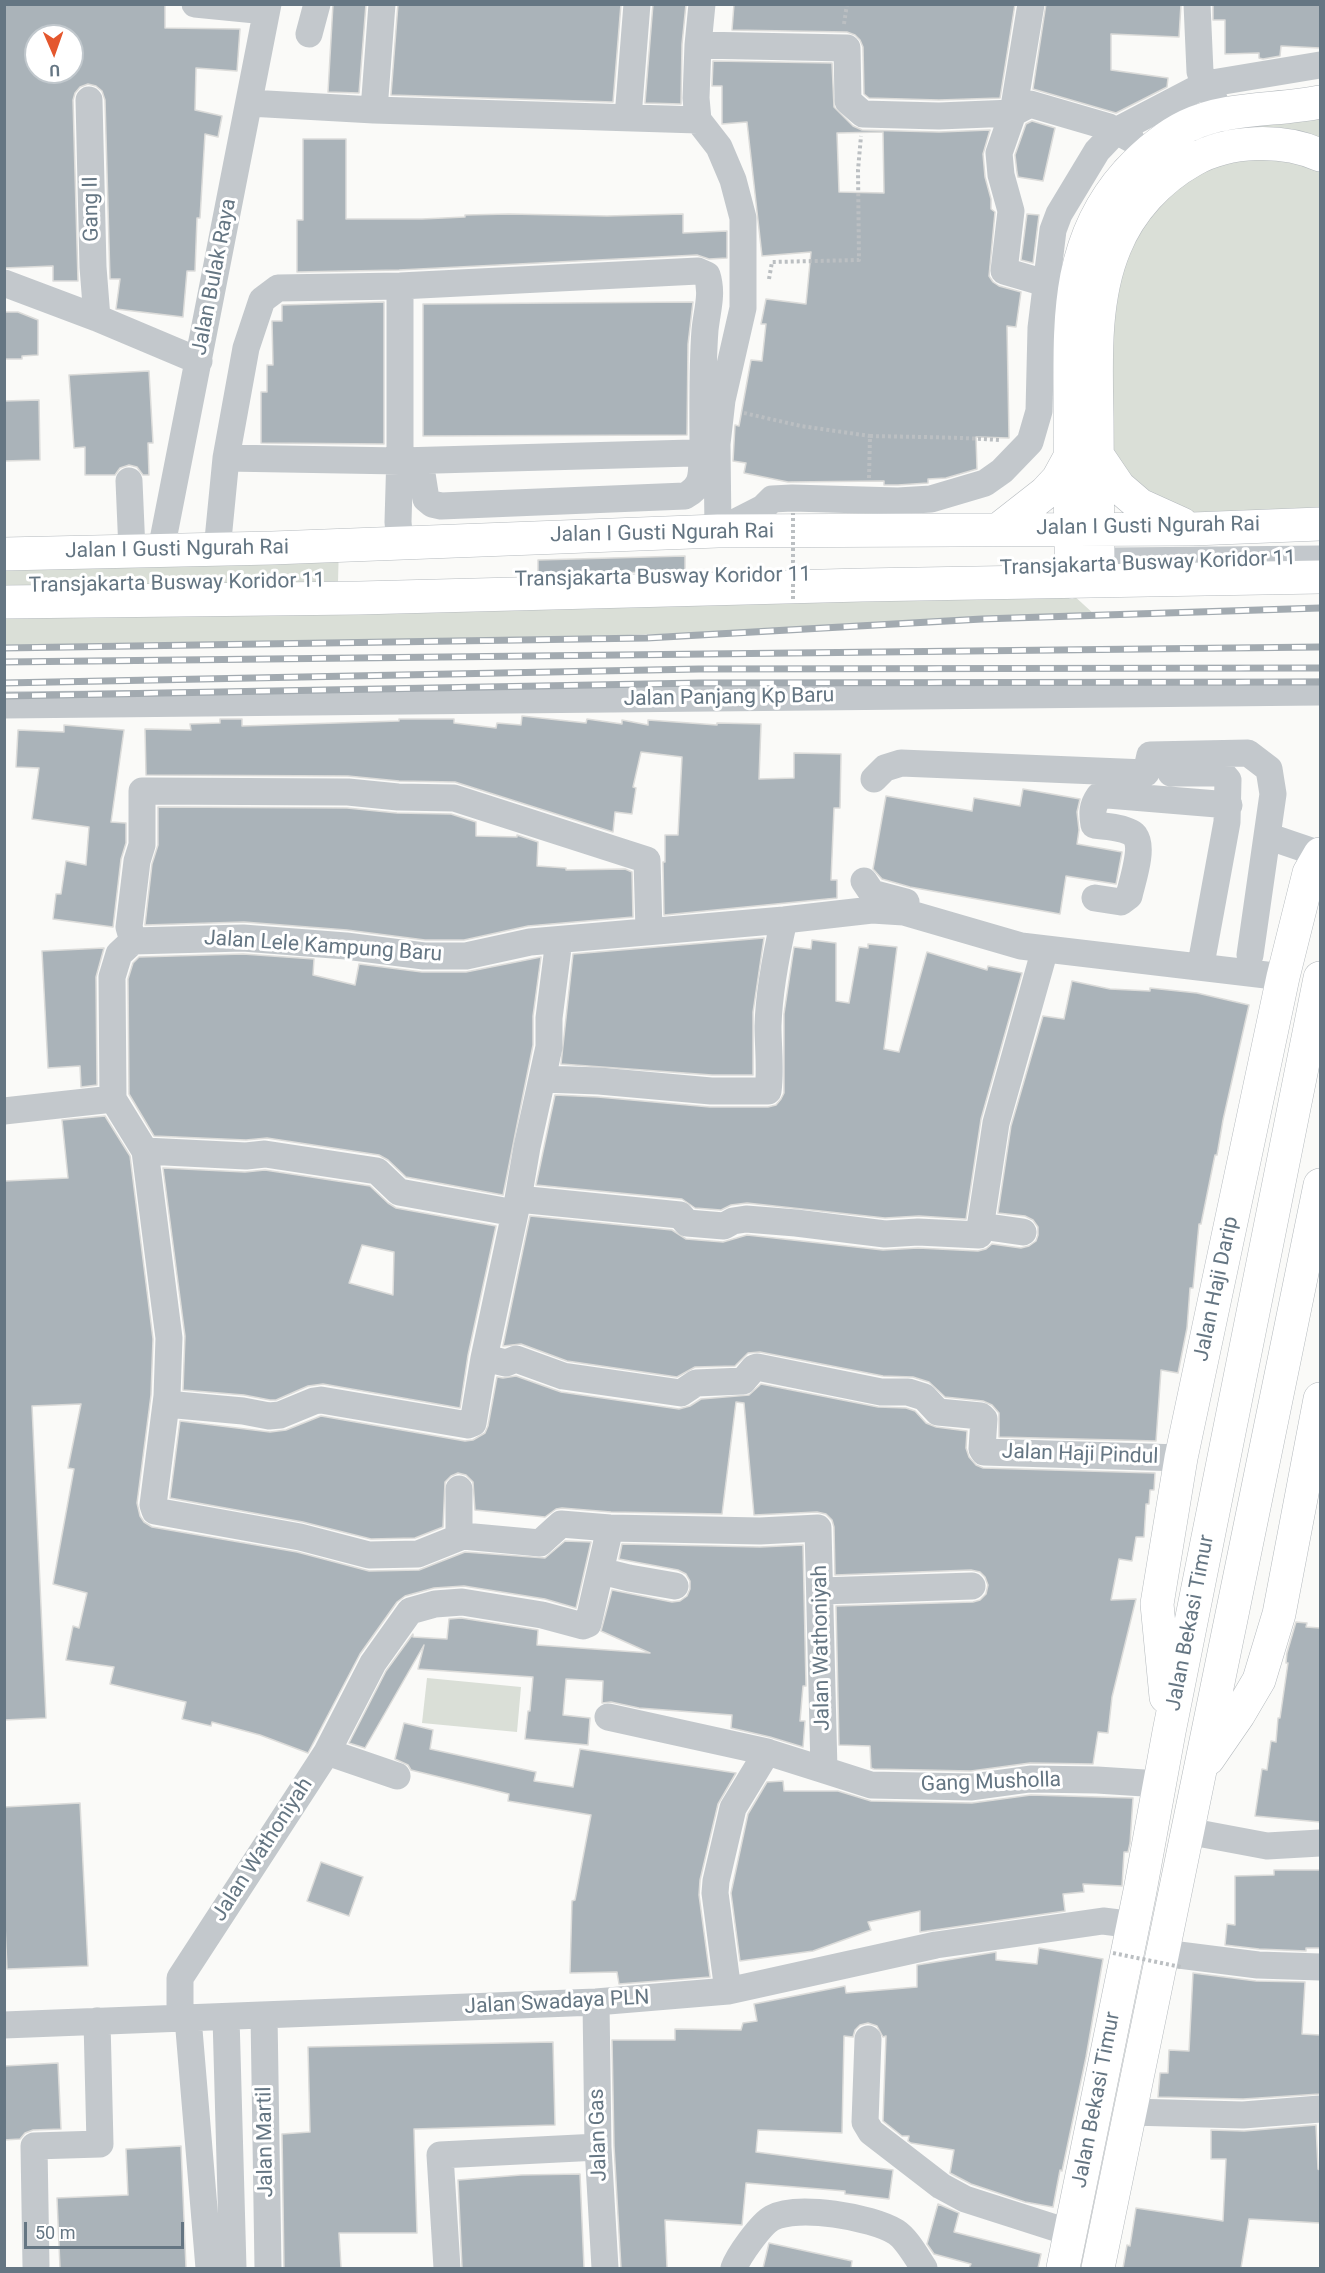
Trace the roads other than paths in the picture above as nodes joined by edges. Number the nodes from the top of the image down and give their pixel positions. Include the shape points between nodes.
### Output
1 (195, 4) edge
2 (317, 4) edge
3 (382, 4) edge
4 (637, 4) edge
5 (702, 4) edge
6 (1031, 4) edge
7 (1197, 4) edge
8 (267, 8) edge
9 (309, 34) dead end
10 (698, 45) junction
11 (1320, 65) edge
12 (1206, 84) junction
13 (89, 99) dead end
14 (1320, 102) edge
15 (249, 103) junction
16 (374, 110) junction
17 (1012, 113) junction
18 (1222, 115) junction
19 (628, 117) junction
20 (698, 120) junction
21 (1116, 131) junction
22 (1151, 150) junction
23 (1320, 155) edge
24 (4, 283) edge
25 (1046, 283) junction
26 (400, 286) junction
27 (98, 318) junction
28 (1056, 327) junction
29 (199, 362) junction
30 (703, 450) junction
31 (1083, 455) junction
32 (226, 458) junction
33 (410, 461) junction
34 (129, 481) dead end
35 (563, 501) junction
36 (522, 502) junction
37 (1320, 524) edge
38 (718, 525) junction
39 (999, 529) junction
40 (1085, 529) junction
41 (1193, 529) junction
42 (564, 536) junction
43 (522, 538) junction
44 (400, 543) junction
45 (147, 550) junction
46 (217, 550) junction
47 (4, 554) edge
48 (1320, 559) edge
49 (1085, 573) junction
50 (1320, 577) edge
51 (4, 586) edge
52 (4, 602) edge
53 (1320, 692) edge
54 (4, 705) edge
55 (1146, 773) junction
56 (874, 779) dead end
57 (1229, 805) junction
58 (1267, 836) junction
59 (1320, 854) edge
60 (864, 881) dead end
61 (1095, 898) dead end
62 (784, 920) junction
63 (649, 931) junction
64 (559, 940) junction
65 (133, 941) junction
66 (1045, 949) junction
67 (1203, 953) junction
68 (1250, 955) junction
69 (1285, 970) junction
70 (1320, 978) edge
71 (543, 1079) junction
72 (113, 1099) junction
73 (4, 1111) edge
74 (145, 1151) junction
75 (1320, 1185) edge
76 (517, 1206) junction
77 (981, 1226) junction
78 (1023, 1232) dead end
79 (484, 1358) junction
80 (1320, 1399) edge
81 (166, 1404) junction
82 (1181, 1458) junction
83 (459, 1489) dead end
84 (610, 1528) junction
85 (459, 1537) junction
86 (601, 1571) junction
87 (675, 1586) dead end
88 (972, 1586) dead end
89 (821, 1591) junction
90 (608, 1717) dead end
91 (1169, 1732) junction
92 (327, 1752) junction
93 (767, 1752) junction
94 (1200, 1769) junction
95 (824, 1770) junction
96 (397, 1776) dead end
97 (1160, 1784) junction
98 (1186, 1831) junction
99 (1320, 1843) edge
100 (1116, 1934) junction
101 (1172, 1960) junction
102 (1320, 1967) edge
103 (728, 1990) junction
104 (596, 2002) junction
105 (264, 2015) junction
106 (226, 2017) junction
107 (184, 2018) junction
108 (97, 2021) junction
109 (4, 2025) edge
110 (868, 2038) dead end
111 (1320, 2109) edge
112 (1130, 2112) junction
113 (598, 2147) junction
114 (1071, 2233) junction
115 (36, 2266) dead end
116 (209, 2268) edge
117 (233, 2268) edge
118 (268, 2268) edge
119 (447, 2268) edge
120 (605, 2268) edge
121 (734, 2268) edge
122 (924, 2268) edge
123 (1063, 2268) edge
124 (1098, 2268) edge

1 - 8 street
2 - 9 street
3 - 16 street
4 - 19 street
5 - 10 street
6 - 17 street
7 - 12 street via 1200,72
8 - 15 street, Jalan Bulak Raya
10 - 17 street via 847,48 848,101 863,114
10 - 20 street
11 - 12 street
12 - 18 street
12 - 21 street
13 - 27 street, Gang II
14 - 18 main road
15 - 16 street
15 - 29 street, Jalan Bulak Raya
16 - 19 street
17 - 21 street via 1030,104
17 - 25 street via 999,153 1011,211 1004,271
18 - 22 main road via 1189,125
19 - 20 street
20 - 38 street via 719,147 743,218 743,308 717,444
21 - 22 street
21 - 25 street via 1097,151 1059,214
22 - 28 main road via 1120,181 1099,210
23 - 31 main road via 1270,144 1244,144 1203,154 1148,195 1136,210 1114,248 1102,294 1096,373
24 - 27 street
25 - 28 street
26 - 30 street via 698,271 707,275 710,308 705,329
26 - 32 street via 278,288 262,300 246,348
26 - 33 street
27 - 29 street
28 - 31 main road
28 - 38 street via 1030,442 985,483 931,500 772,499 763,508
29 - 45 street, Jalan Bulak Raya
30 - 33 street
30 - 35 street via 700,484 685,496
31 - 39 main road via 1045,493
31 - 40 main road
31 - 41 main road via 1140,505
32 - 33 street
32 - 46 street
33 - 36 street via 426,499 432,504
33 - 44 street via 398,522
34 - 45 street
35 - 36 street
35 - 42 street
36 - 43 street
37 - 41 main road, Jalan I Gusti Ngurah Rai
38 - 39 main road, Jalan I Gusti Ngurah Rai
38 - 42 main road, Jalan I Gusti Ngurah Rai
39 - 40 main road, Jalan I Gusti Ngurah Rai
40 - 41 main road, Jalan I Gusti Ngurah Rai
40 - 49 main road
42 - 43 main road, Jalan I Gusti Ngurah Rai
43 - 44 main road, Jalan I Gusti Ngurah Rai
44 - 46 main road, Jalan I Gusti Ngurah Rai
45 - 46 main road, Jalan I Gusti Ngurah Rai
45 - 47 main road, Jalan I Gusti Ngurah Rai
48 - 49 street, Transjakarta Busway Koridor 11
49 - 50 main road
49 - 51 street, Transjakarta Busway Koridor 11 via 1040,568 670,578
49 - 52 main road via 873,585 371,598
53 - 54 street, Jalan Panjang Kp Baru
55 - 56 street via 901,763 885,768
55 - 57 street via 1222,772 1228,780
55 - 58 street via 1150,755 1248,753 1269,769 1273,794
57 - 61 street via 1099,796 1092,814 1094,825 1130,832 1136,836 1139,850 1129,896 1121,902
57 - 67 street
58 - 59 street
58 - 68 street
59 - 69 main road, Jalan Haji Darip via 1309,873
60 - 67 street via 883,897 1034,933
62 - 63 street, Jalan Lele Kampung Baru
62 - 66 street, Jalan Lele Kampung Baru via 888,910
62 - 71 street via 771,988 767,1091
63 - 64 street, Jalan Lele Kampung Baru
63 - 65 street via 646,860 454,798 348,792 142,791 142,845 129,927
64 - 65 street, Jalan Lele Kampung Baru via 444,957 243,938
64 - 71 street
65 - 72 street via 119,954 112,977
66 - 69 street, Jalan Lele Kampung Baru
66 - 77 street via 996,1123
67 - 68 street
68 - 69 street
69 - 82 main road, Jalan Haji Darip
70 - 91 main road, Jalan Bekasi Timur
71 - 76 street
72 - 73 street
72 - 74 street
74 - 76 street via 265,1154 376,1171 399,1192
74 - 81 street via 169,1338
75 - 94 main road, Jalan Bekasi Timur
76 - 77 street via 680,1215 687,1223 718,1227 746,1219 885,1234 979,1235
76 - 79 street
77 - 78 street
79 - 81 street via 473,1423 468,1425 321,1400 269,1416
79 - 82 street, Jalan Haji Pindul via 506,1364 516,1359 555,1375 681,1392 696,1383 743,1382 757,1367 881,1392 908,1392 929,1401 938,1412 981,1416 984,1452
80 - 94 main road via 1279,1614 1259,1680
81 - 85 street via 153,1505 159,1513 300,1537 369,1555 418,1554
82 - 91 main road, Jalan Haji Darip via 1156,1604
83 - 85 street
84 - 85 street via 559,1525 540,1543
84 - 86 street
84 - 89 street, Jalan Wathoniyah via 818,1528
86 - 87 street
86 - 92 street, Jalan Wathoniyah via 588,1624 583,1626 462,1602 410,1611 373,1663
88 - 89 street
89 - 95 street, Jalan Wathoniyah
90 - 93 street
91 - 97 main road, Jalan Bekasi Timur
92 - 96 street
92 - 107 street, Jalan Wathoniyah via 180,1978
93 - 95 street
93 - 103 street via 733,1808 716,1881
94 - 98 main road, Jalan Bekasi Timur
95 - 97 street, Gang Musholla via 871,1785 972,1787 1029,1779
97 - 100 main road, Jalan Bekasi Timur via 1140,1891
98 - 99 street via 1267,1846
98 - 101 main road, Jalan Bekasi Timur
100 - 103 street, Jalan Swadaya PLN via 936,1945
100 - 114 main road, Jalan Bekasi Timur
101 - 102 street
101 - 112 main road, Jalan Bekasi Timur
103 - 104 street, Jalan Swadaya PLN
104 - 105 street, Jalan Swadaya PLN
104 - 113 street, Jalan Gas
105 - 106 street, Jalan Swadaya PLN
105 - 118 street, Jalan Martil
106 - 107 street, Jalan Swadaya PLN
106 - 117 street, Jalan Martil
107 - 108 street, Jalan Swadaya PLN
107 - 116 street, Jalan Wathoniyah
108 - 109 street, Jalan Swadaya PLN
108 - 115 street via 100,2145 34,2146
110 - 114 street via 865,2122 871,2132 941,2186 965,2199
111 - 112 street via 1243,2115
112 - 124 main road, Jalan Bekasi Timur
113 - 119 street via 440,2155
113 - 120 street, Jalan Gas
114 - 123 main road, Jalan Bekasi Timur
121 - 122 street via 738,2257 770,2219 788,2212 869,2220 898,2233

